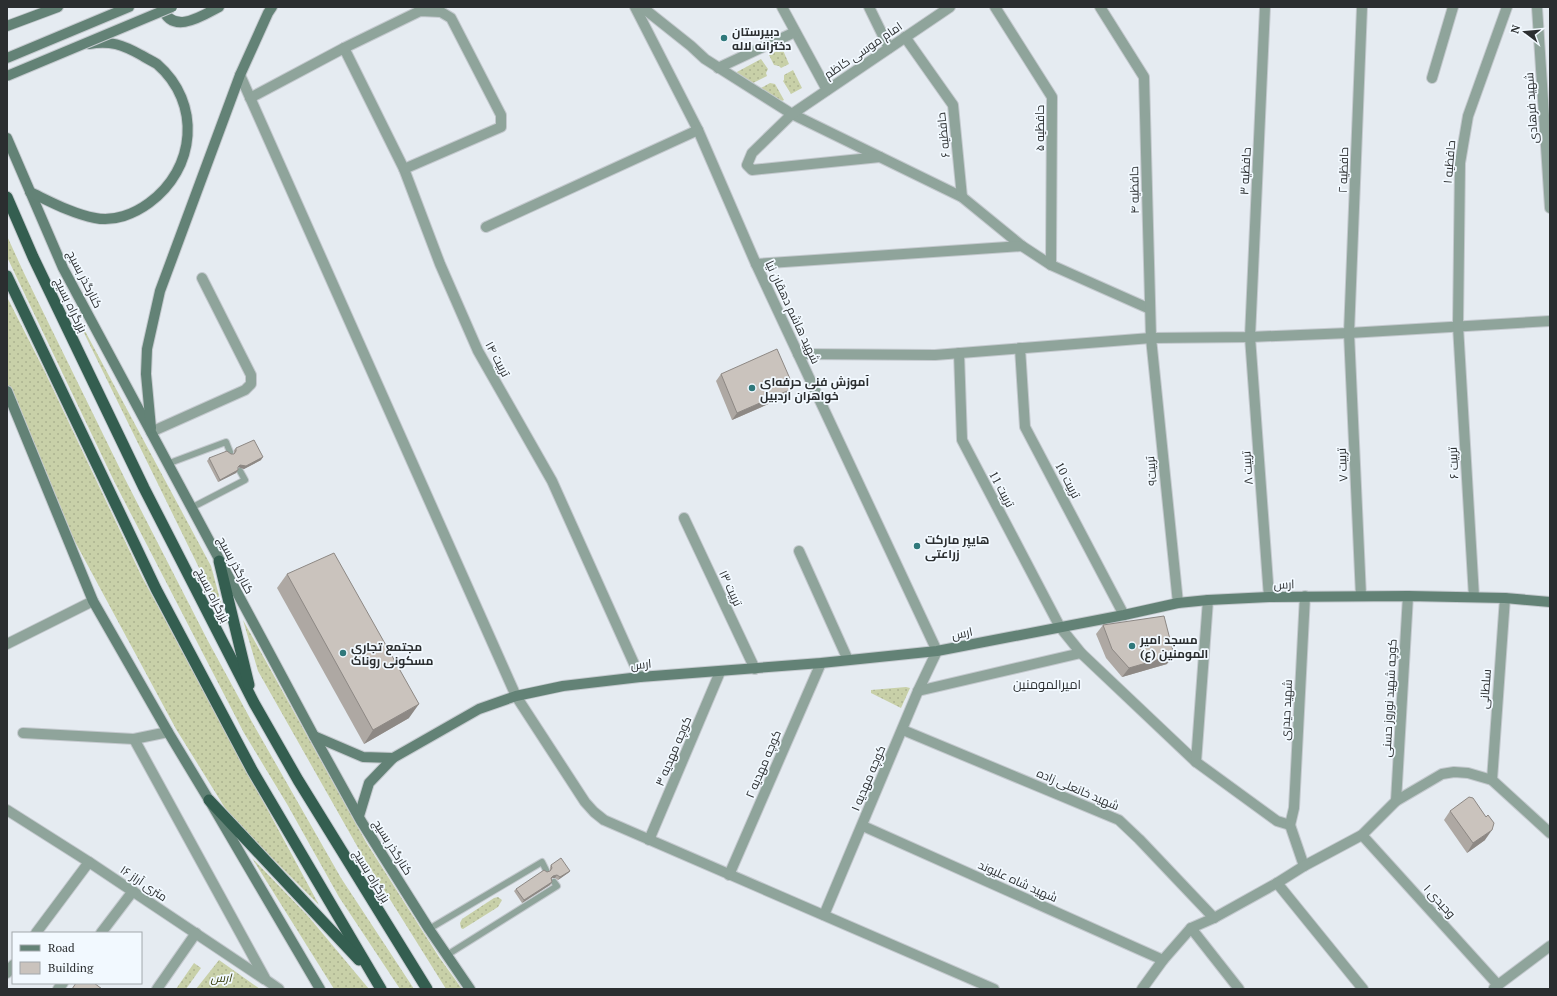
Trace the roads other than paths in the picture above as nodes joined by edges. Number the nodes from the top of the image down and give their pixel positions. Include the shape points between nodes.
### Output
1 (58, 7) edge
2 (129, 7) edge
3 (162, 7) edge
4 (172, 7) edge
5 (219, 7) edge
6 (272, 7) edge
7 (635, 7) edge
8 (642, 7) edge
9 (782, 7) edge
10 (869, 7) edge
11 (950, 7) edge
12 (995, 7) edge
13 (1100, 7) edge
14 (1265, 7) edge
15 (1362, 7) edge
16 (1453, 7) edge
17 (1507, 7) edge
18 (1537, 7) edge
19 (7, 26) edge
20 (796, 32) junction
21 (905, 37) junction
22 (78, 46) junction
23 (344, 48) junction
24 (890, 48) junction
25 (7, 58) edge
26 (718, 68) junction
27 (240, 75) junction
28 (7, 76) edge
29 (1432, 78) dead end
30 (827, 90) junction
31 (250, 98) junction
32 (792, 114) junction
33 (698, 130) junction
34 (7, 138) edge
35 (882, 157) junction
36 (404, 169) junction
37 (30, 192) junction
38 (962, 196) junction
39 (7, 197) edge
40 (1550, 208) edge
41 (486, 227) dead end
42 (1022, 246) junction
43 (756, 264) junction
44 (1051, 265) junction
45 (7, 276) edge
46 (202, 278) dead end
47 (1150, 309) junction
48 (1550, 321) edge
49 (1458, 326) junction
50 (1349, 333) junction
51 (1250, 337) junction
52 (1151, 338) junction
53 (1020, 348) junction
54 (959, 353) junction
55 (798, 354) junction
56 (7, 391) edge
57 (151, 432) junction
58 (230, 452) edge
59 (167, 464) junction
60 (240, 471) edge
61 (191, 508) junction
62 (684, 518) dead end
63 (799, 551) dead end
64 (219, 561) junction
65 (1305, 596) junction
66 (1361, 596) junction
67 (1408, 596) junction
68 (1269, 597) junction
69 (1474, 598) junction
70 (1505, 598) junction
71 (1208, 600) junction
72 (93, 601) junction
73 (1550, 602) edge
74 (1178, 603) junction
75 (1124, 615) junction
76 (1060, 627) junction
77 (7, 644) edge
78 (936, 651) junction
79 (1081, 653) junction
80 (848, 660) junction
81 (821, 663) junction
82 (755, 669) junction
83 (720, 672) junction
84 (640, 677) junction
85 (918, 691) junction
86 (516, 696) junction
87 (254, 703) junction
88 (902, 730) junction
89 (168, 732) junction
90 (23, 733) dead end
91 (314, 736) junction
92 (134, 739) junction
93 (393, 758) junction
94 (1196, 762) junction
95 (1492, 780) junction
96 (209, 800) junction
97 (1396, 801) junction
98 (7, 810) edge
99 (359, 816) junction
100 (1290, 825) junction
101 (862, 826) junction
102 (1550, 834) edge
103 (1362, 835) junction
104 (649, 840) junction
105 (89, 862) junction
106 (1304, 866) junction
107 (546, 870) edge
108 (729, 875) junction
109 (554, 882) dead end
110 (1277, 883) junction
111 (133, 891) junction
112 (824, 915) junction
113 (1214, 918) junction
114 (1191, 928) junction
115 (429, 929) junction
116 (37, 932) edge
117 (102, 932) edge
118 (196, 933) junction
119 (1550, 946) edge
120 (446, 955) junction
121 (1163, 960) junction
122 (373, 976) junction
123 (266, 980) junction
124 (1496, 987) edge
125 (157, 989) edge
126 (279, 989) edge
127 (320, 989) edge
128 (381, 989) edge
129 (426, 989) edge
130 (470, 989) edge
131 (994, 989) edge
132 (1142, 989) edge
133 (1239, 989) edge
134 (1363, 989) edge

1 - 19 main road
2 - 25 main road
3 - 5 main road via 167,16 178,22 196,20
4 - 22 main road, bridge
6 - 27 main road
7 - 33 street, شهید هاشم دهقان نیا
8 - 26 street
9 - 20 street
10 - 24 street
11 - 21 street, امام موسی کاظم
12 - 44 street, حافظیه ۵ via 1052,97
13 - 47 street, حافظیه ۴ via 1144,76
14 - 51 street, حافظیه ۳
15 - 50 street, حافظیه ۲
16 - 29 street
17 - 49 street, حافظیه ۱ via 1468,116 1460,163
18 - 40 street, شهید فرهادی
20 - 26 street
20 - 30 street
21 - 24 street, امام موسی کاظم
21 - 38 street, حافظیه ۶ via 952,105
22 - 28 main road, bridge
22 - 37 main road via 103,41 116,44 156,64 168,76 177,88 188,126 187,145 182,163 171,183 157,197 140,210 118,218 96,219 76,213
23 - 31 street
23 - 36 street, تربیت ۱۴
23 - 36 street via 420,11 441,12 451,18 501,115 501,127
24 - 30 street, امام موسی کاظم
26 - 32 street
27 - 31 street
27 - 57 main road via 160,291 147,349 146,374
30 - 32 street, امام موسی کاظم
31 - 86 street
32 - 35 street
32 - 35 street, امام موسی کاظم via 752,153 747,165 752,170
33 - 41 street
33 - 43 street, شهید هاشم دهقان نیا
34 - 37 main road, کنارگذر بسیج
35 - 38 street
36 - 84 street, تربیت ۱۴ via 467,326 496,385 552,481
37 - 57 main road, کنارگذر بسیج via 63,268
38 - 42 street
39 - 87 highway, بزرگراه بسیج via 33,257 144,488
42 - 43 street
42 - 44 street
43 - 55 street, شهید هاشم دهقان نیا
44 - 47 street
45 - 122 highway via 156,589 252,770
46 - 57 street via 251,375 251,384 244,390
47 - 52 street, حافظیه ۴
48 - 49 street
49 - 50 street
49 - 69 street, تربیت ۶
50 - 51 street
50 - 66 street, تربیت ۷
51 - 52 street
51 - 68 street, تربیت ۸
52 - 53 street
52 - 74 street, تربیت۹
53 - 54 street
53 - 75 street, تربیت 10 via 1025,426
54 - 55 street
54 - 76 street, تربیت 11 via 962,440
55 - 78 street, شهید هاشم دهقان نیا
56 - 72 main road
57 - 59 main road, کنارگذر بسیج
58 - 59 lane via 226,442
59 - 61 main road, کنارگذر بسیج
60 - 61 lane via 245,480
61 - 64 main road, کنارگذر بسیج
62 - 82 street, تربیت ۱۳
63 - 80 street
64 - 87 highway
64 - 91 main road, کنارگذر بسیج
65 - 66 main road, ارس
65 - 68 main road, ارس
65 - 100 street, شهید حیدری via 1294,808
66 - 67 main road, ارس
67 - 69 main road, ارس
67 - 97 street, کوچه شهید نوروز حسنی
68 - 71 main road, ارس
69 - 70 main road, ارس
70 - 73 main road, ارس
70 - 95 street, سلطانی
71 - 74 main road, ارس
71 - 94 street
72 - 77 street
72 - 89 main road
74 - 75 main road, ارس
75 - 76 main road, ارس
76 - 78 main road, ارس
76 - 79 street, تربیت 11
78 - 80 main road, ارس
78 - 85 street, کوچه مهدیه ۱
79 - 85 street
79 - 94 street, تربیت 11
80 - 81 main road, ارس
81 - 82 main road, ارس
81 - 108 street, کوچه مهدیه ۲
82 - 83 main road, ارس
83 - 84 main road, ارس
83 - 104 street, کوچه مهدیه ۳
84 - 86 main road, ارس via 563,686
85 - 88 street, کوچه مهدیه ۱
86 - 93 main road, ارس via 479,709
86 - 104 street via 594,812 604,820
87 - 129 highway, بزرگراه بسیج
88 - 101 street, کوچه مهدیه ۱
88 - 113 street, شهید خانعلی زاده via 1119,820
89 - 92 street
89 - 96 main road
90 - 92 street
91 - 93 main road via 363,757
91 - 99 main road, کنارگذر بسیج
92 - 123 street
93 - 99 main road, ارس via 369,783
94 - 100 street, تربیت 11 via 1277,821
95 - 97 street via 1468,773 1442,774
95 - 102 street
96 - 122 highway
96 - 127 main road
97 - 103 street
98 - 105 street, ۱۶ متری آراز
99 - 115 main road, کنارگذر بسیج
100 - 106 street
101 - 112 street, کوچه مهدیه ۱
101 - 121 street, شهید شاه علیوند
103 - 106 street
103 - 124 street, وحیدی ۱
104 - 108 street
105 - 111 street, ۱۶ متری آراز
105 - 116 street
106 - 110 street
107 - 115 lane via 542,862
108 - 112 street
109 - 120 lane via 557,886
110 - 113 street
110 - 134 street
111 - 117 street
111 - 118 street, ۱۶ متری آراز
112 - 131 street
113 - 114 street
114 - 121 street
114 - 133 street
115 - 120 main road, کنارگذر بسیج
118 - 123 street, ۱۶ متری آراز
118 - 125 street
119 - 124 street
120 - 130 main road, کنارگذر بسیج
121 - 132 street
122 - 128 highway
123 - 126 street, ۱۶ متری آراز

